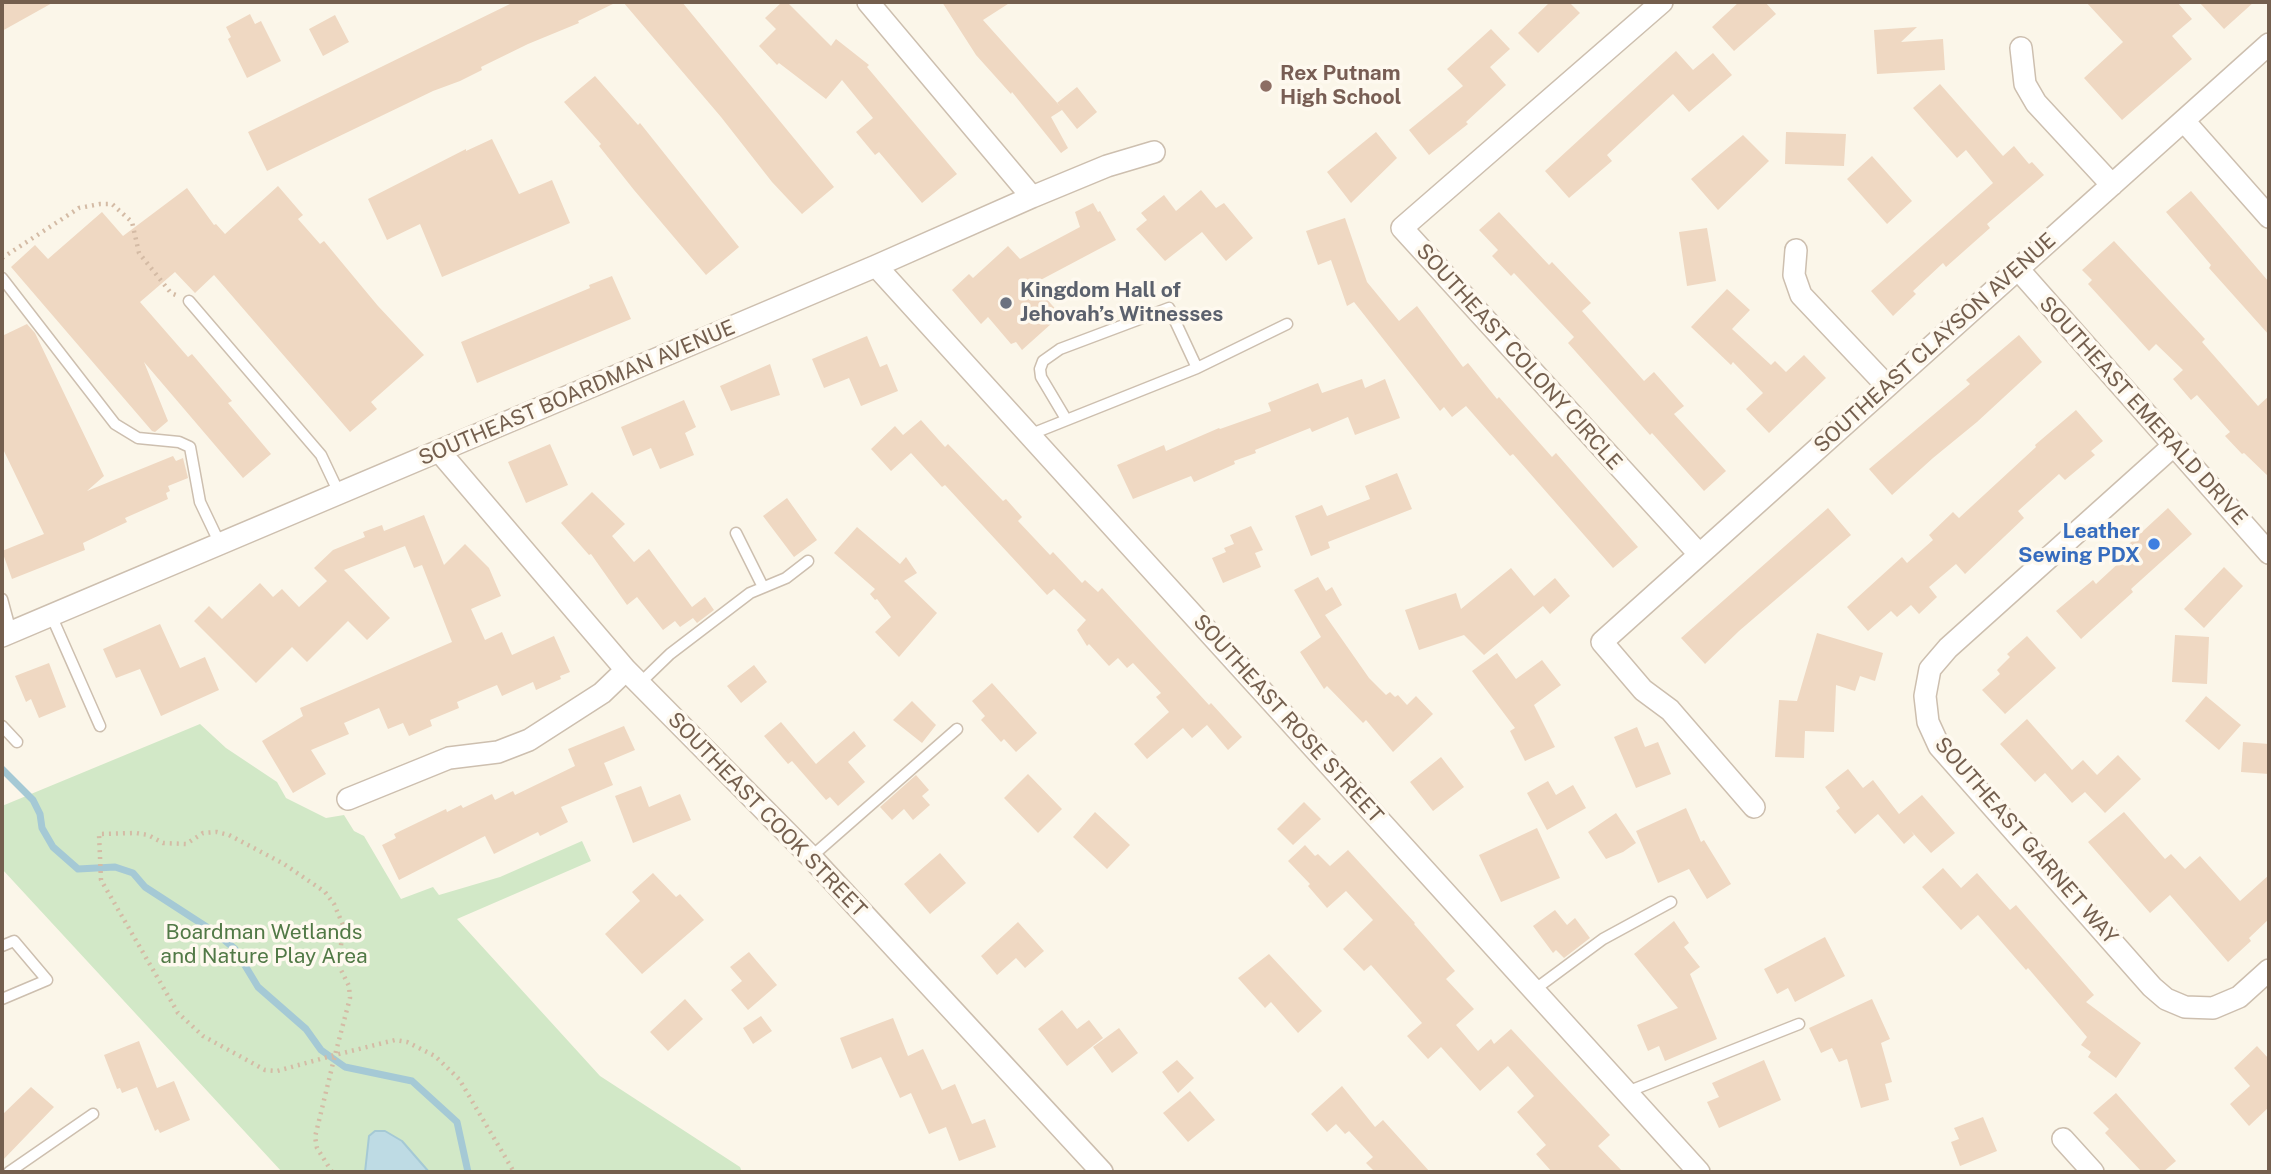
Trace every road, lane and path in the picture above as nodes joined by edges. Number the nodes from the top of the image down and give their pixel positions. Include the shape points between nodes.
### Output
1 (868, 2) edge
2 (1662, 2) edge
3 (2269, 44) edge
4 (2021, 48) dead end
5 (2184, 121) junction
6 (1154, 152) dead end
7 (2112, 185) junction
8 (1032, 197) junction
9 (2269, 217) edge
10 (1797, 250) dead end
11 (2, 258) edge
12 (876, 266) junction
13 (2018, 269) junction
14 (2, 278) edge
15 (189, 301) joint
16 (1287, 324) dead end
17 (1197, 368) junction
18 (1887, 386) junction
19 (1066, 419) junction
20 (1029, 435) junction
21 (2173, 446) junction
22 (439, 451) junction
23 (339, 493) junction
24 (736, 533) dead end
25 (220, 544) junction
26 (2269, 553) edge
27 (1699, 554) junction
28 (808, 561) dead end
29 (763, 587) junction
30 (2, 599) edge
31 (51, 615) junction
32 (6, 634) edge
33 (633, 677) junction
34 (2, 726) edge
35 (100, 726) dead end
36 (957, 729) dead end
37 (17, 742) dead end
38 (348, 799) dead end
39 (1754, 807) dead end
40 (811, 857) junction
41 (1671, 902) dead end
42 (2, 946) edge
43 (2269, 970) edge
44 (1534, 990) junction
45 (2, 999) edge
46 (1799, 1024) dead end
47 (335, 1055) junction
48 (1626, 1092) junction
49 (93, 1114) dead end
50 (2063, 1139) dead end
51 (9, 1172) edge
52 (332, 1172) edge
53 (514, 1172) edge
54 (1102, 1172) edge
55 (1699, 1172) edge
56 (2093, 1172) edge

1 - 8 street
2 - 27 street, SOUTHEAST COLONY CIRCLE via 1402,228
3 - 5 street, SOUTHEAST CLAYSON AVENUE
4 - 7 street via 2025,85 2036,103
5 - 7 street, SOUTHEAST CLAYSON AVENUE
5 - 9 street
6 - 8 street, SOUTHEAST BOARDMAN AVENUE
7 - 13 street, SOUTHEAST CLAYSON AVENUE
8 - 12 street, SOUTHEAST BOARDMAN AVENUE
10 - 18 street via 1794,275 1801,295
11 - 15 path via 79,208 112,204 132,222 139,253 172,293
12 - 20 street, SOUTHEAST ROSE STREET
12 - 22 street, SOUTHEAST BOARDMAN AVENUE
13 - 18 street, SOUTHEAST CLAYSON AVENUE
13 - 21 street, SOUTHEAST EMERALD DRIVE
14 - 25 lane via 115,424 138,438 190,447 200,502
15 - 23 lane via 321,455
16 - 17 lane
17 - 19 lane
17 - 19 lane via 1169,308 1060,349 1043,361 1040,369
18 - 27 street, SOUTHEAST CLAYSON AVENUE
19 - 20 lane
20 - 44 street, SOUTHEAST ROSE STREET
21 - 26 street, SOUTHEAST EMERALD DRIVE
21 - 43 street, SOUTHEAST GARNET WAY via 1948,648 1930,669 1925,696 1928,722 1939,746 2166,999 2185,1007 2213,1008 2239,997
22 - 23 street, SOUTHEAST BOARDMAN AVENUE
22 - 33 street, SOUTHEAST COOK STREET
23 - 25 street, SOUTHEAST BOARDMAN AVENUE
24 - 29 lane
25 - 31 street, SOUTHEAST BOARDMAN AVENUE
27 - 39 street, SOUTHEAST CLAYSON AVENUE via 1602,642 1643,690 1670,710
28 - 29 lane via 786,578
29 - 33 lane
30 - 32 lane
31 - 32 street, SOUTHEAST BOARDMAN AVENUE
31 - 35 lane
33 - 38 street via 528,740 498,752 449,758
33 - 40 street, SOUTHEAST COOK STREET
34 - 37 lane
36 - 40 lane
40 - 54 street, SOUTHEAST COOK STREET
41 - 44 lane via 1604,939
42 - 45 lane via 14,941 47,980
44 - 48 street, SOUTHEAST ROSE STREET
46 - 48 lane
47 - 47 path via 265,1070 203,1036 178,1013 100,880 99,834 136,833 186,845 203,833 229,835 325,892 342,925 339,966 350,998
47 - 52 path via 315,1137
47 - 53 path via 395,1040 435,1056 458,1079
48 - 55 street, SOUTHEAST ROSE STREET
49 - 51 lane
50 - 56 street

